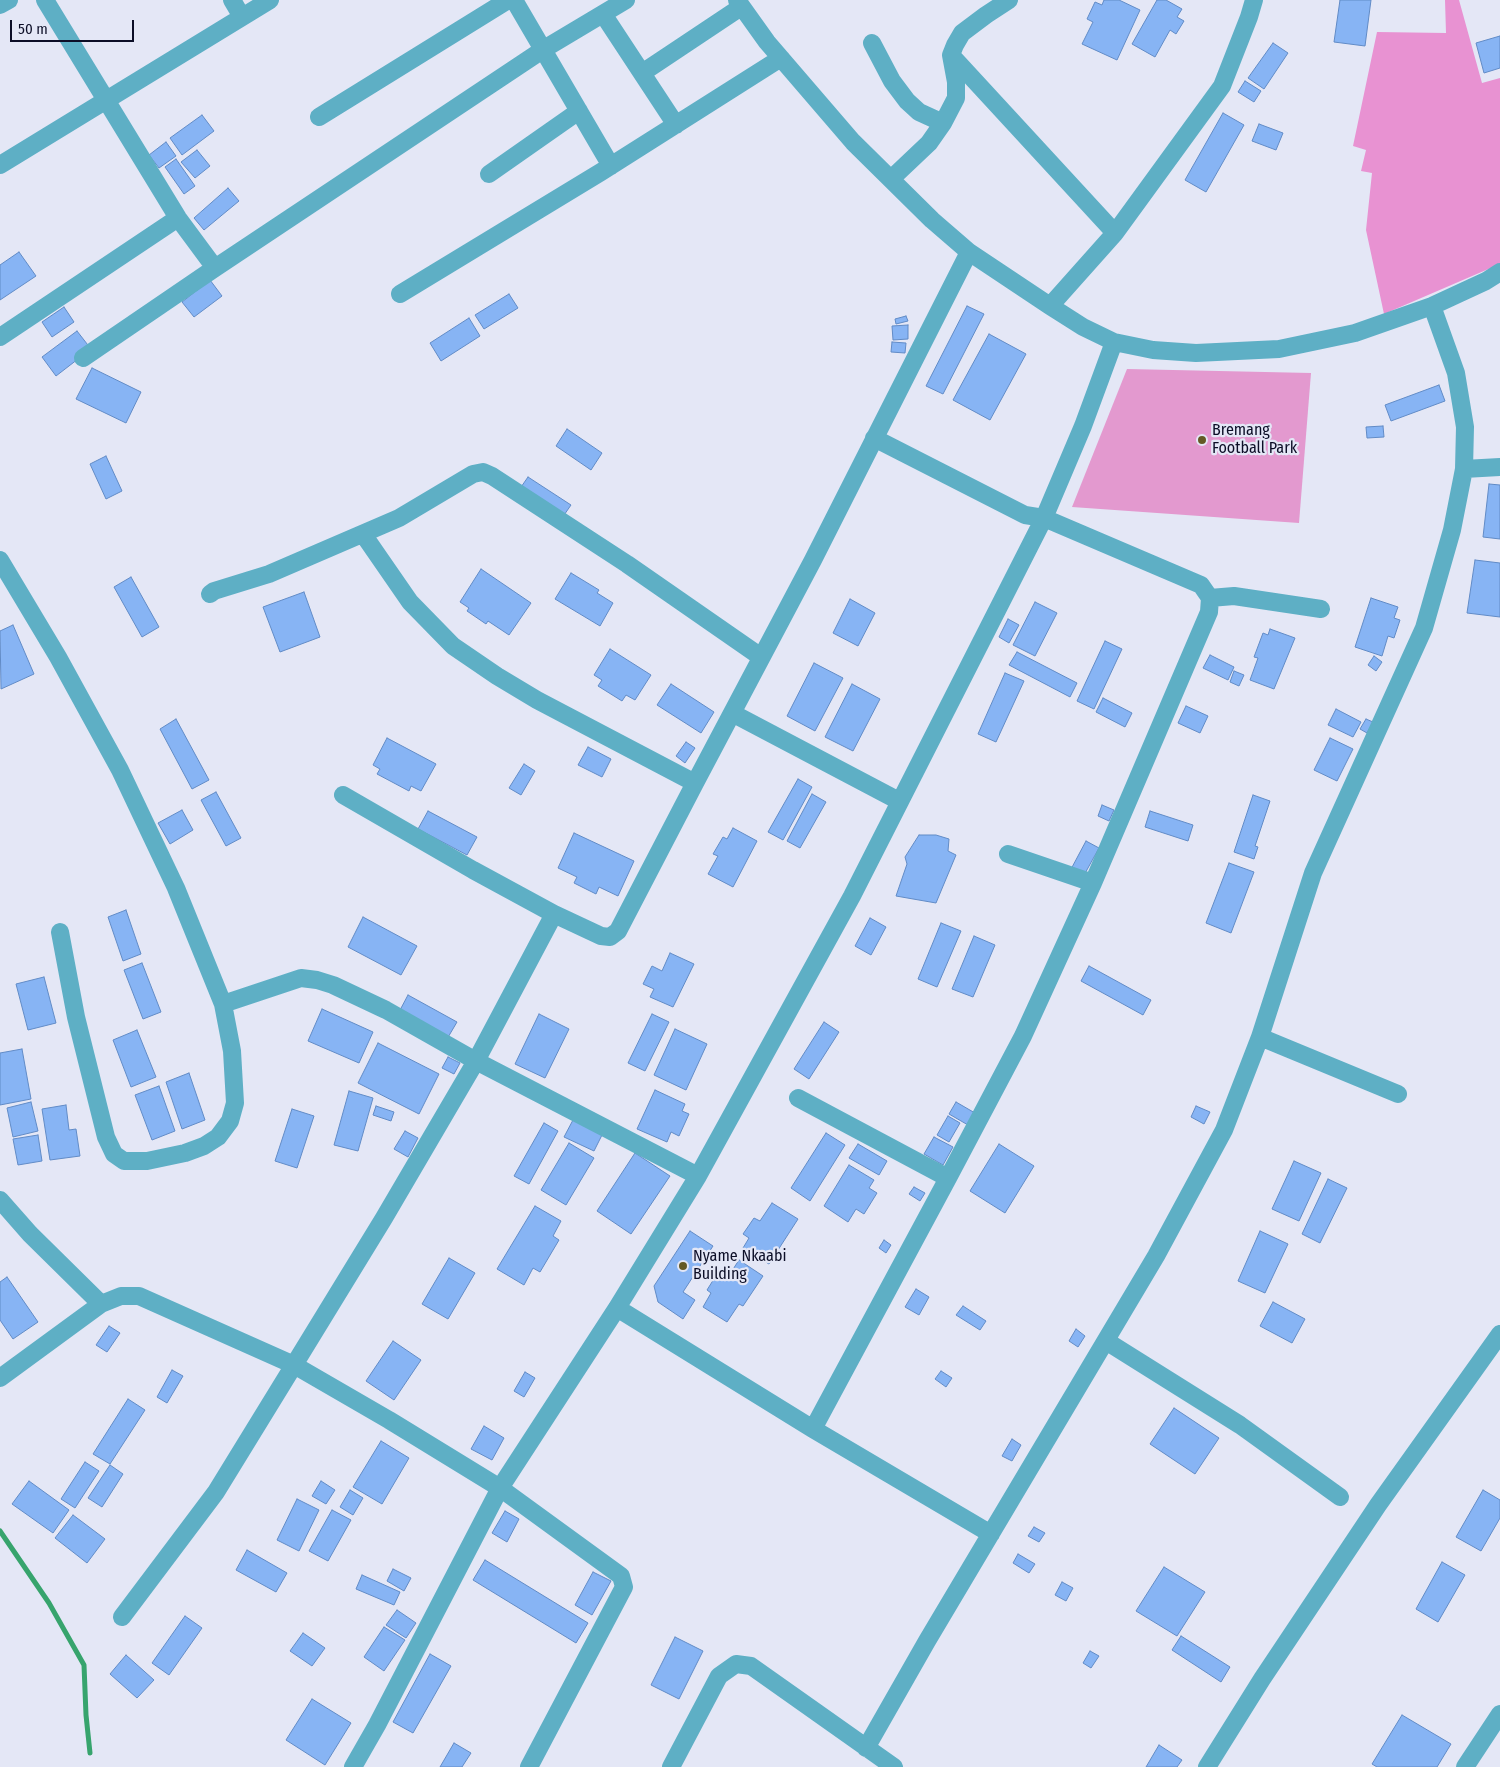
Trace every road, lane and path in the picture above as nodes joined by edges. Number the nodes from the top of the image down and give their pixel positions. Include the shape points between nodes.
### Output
1 (9, 0) edge
2 (45, 0) edge
3 (232, 0) edge
4 (270, 0) edge
5 (508, 0) edge
6 (514, 0) edge
7 (626, 0) edge
8 (1008, 0) edge
9 (1254, 0) edge
10 (739, 4) edge
11 (0, 5) edge
12 (603, 14) junction
13 (242, 17) junction
14 (872, 43) dead end
15 (544, 49) junction
16 (951, 55) junction
17 (781, 58) junction
18 (642, 73) junction
19 (106, 100) junction
20 (579, 111) junction
21 (319, 117) dead end
22 (943, 123) junction
23 (676, 125) junction
24 (0, 165) edge
25 (611, 166) junction
26 (489, 174) dead end
27 (891, 179) junction
28 (178, 218) junction
29 (1115, 233) junction
30 (969, 252) junction
31 (215, 268) junction
32 (1500, 272) edge
33 (400, 294) dead end
34 (1050, 306) junction
35 (1432, 306) junction
36 (0, 337) edge
37 (1114, 342) junction
38 (83, 358) dead end
39 (874, 438) junction
40 (1500, 467) edge
41 (1464, 469) junction
42 (1044, 518) junction
43 (362, 534) junction
44 (0, 560) edge
45 (210, 594) dead end
46 (1210, 598) junction
47 (1321, 609) dead end
48 (761, 657) junction
49 (732, 713) junction
50 (694, 782) junction
51 (343, 795) dead end
52 (899, 801) junction
53 (1008, 854) dead end
54 (1093, 883) junction
55 (554, 914) junction
56 (60, 932) dead end
57 (223, 1004) junction
58 (1260, 1037) junction
59 (476, 1061) junction
60 (1398, 1094) dead end
61 (798, 1098) dead end
62 (698, 1176) junction
63 (948, 1178) junction
64 (0, 1200) edge
65 (101, 1304) junction
66 (617, 1308) junction
67 (1500, 1334) edge
68 (1106, 1341) junction
69 (294, 1365) junction
70 (0, 1378) edge
71 (813, 1429) junction
72 (500, 1488) junction
73 (1340, 1497) dead end
74 (991, 1534) junction
75 (122, 1617) dead end
76 (1500, 1714) edge
77 (866, 1748) junction
78 (353, 1767) edge
79 (529, 1767) edge
80 (671, 1767) edge
81 (894, 1767) edge
82 (1207, 1767) edge
83 (1465, 1767) edge

1 - 11 street
2 - 19 street
3 - 13 street
4 - 13 street
5 - 21 street
6 - 15 street
7 - 12 street
8 - 16 street via 962,33
9 - 29 street via 1222,86
10 - 17 street
10 - 18 street
12 - 15 street
12 - 18 street
13 - 19 street
14 - 22 street via 892,81 907,101 919,112
15 - 20 street
15 - 31 street
16 - 22 street via 956,98
16 - 29 street
17 - 23 street
17 - 27 street via 853,142
18 - 23 street
19 - 24 street
19 - 28 street
20 - 25 street
20 - 26 street
22 - 27 street via 929,143
23 - 25 street
25 - 33 street
27 - 30 street
28 - 31 street
28 - 36 street
29 - 34 street
30 - 34 street
30 - 39 street
31 - 38 street
32 - 35 street
34 - 37 street
35 - 37 street via 1355,333 1278,349 1196,352 1153,350
35 - 41 street via 1456,373 1466,427
37 - 42 street
39 - 42 street via 1025,515
39 - 48 street via 814,560
40 - 41 street
41 - 58 street via 1452,530 1424,628 1313,873
42 - 46 street via 1201,585
42 - 52 street
43 - 45 street via 269,574
43 - 48 street via 399,518 473,474 483,472 627,564
43 - 50 street via 410,602 453,646 537,700
44 - 57 street via 120,770 176,888
46 - 47 street via 1234,596
46 - 54 street via 1209,612
48 - 49 street
49 - 50 street
49 - 52 street
50 - 55 street via 618,931 610,937 601,936
51 - 55 street
52 - 62 street via 852,896
53 - 54 street
54 - 63 street via 1023,1036
55 - 59 street
56 - 57 street via 76,1016 106,1137 114,1154 124,1161 147,1161 204,1146 218,1138 230,1121 236,1103 232,1051
57 - 59 street via 300,978 317,980 386,1010
58 - 60 street
58 - 68 street via 1224,1130
59 - 62 street
59 - 69 street
61 - 63 street
62 - 66 street
63 - 71 street
64 - 65 street
65 - 69 street via 121,1296 140,1296
65 - 70 street
66 - 71 street
66 - 72 street
67 - 82 street via 1373,1513
68 - 73 street via 1240,1425
68 - 74 street
69 - 72 street
69 - 75 street via 216,1492
71 - 74 street
72 - 78 street
72 - 79 street via 621,1576 624,1587
74 - 77 street
76 - 83 street
77 - 80 street via 751,1666 736,1664 720,1676
77 - 81 street

